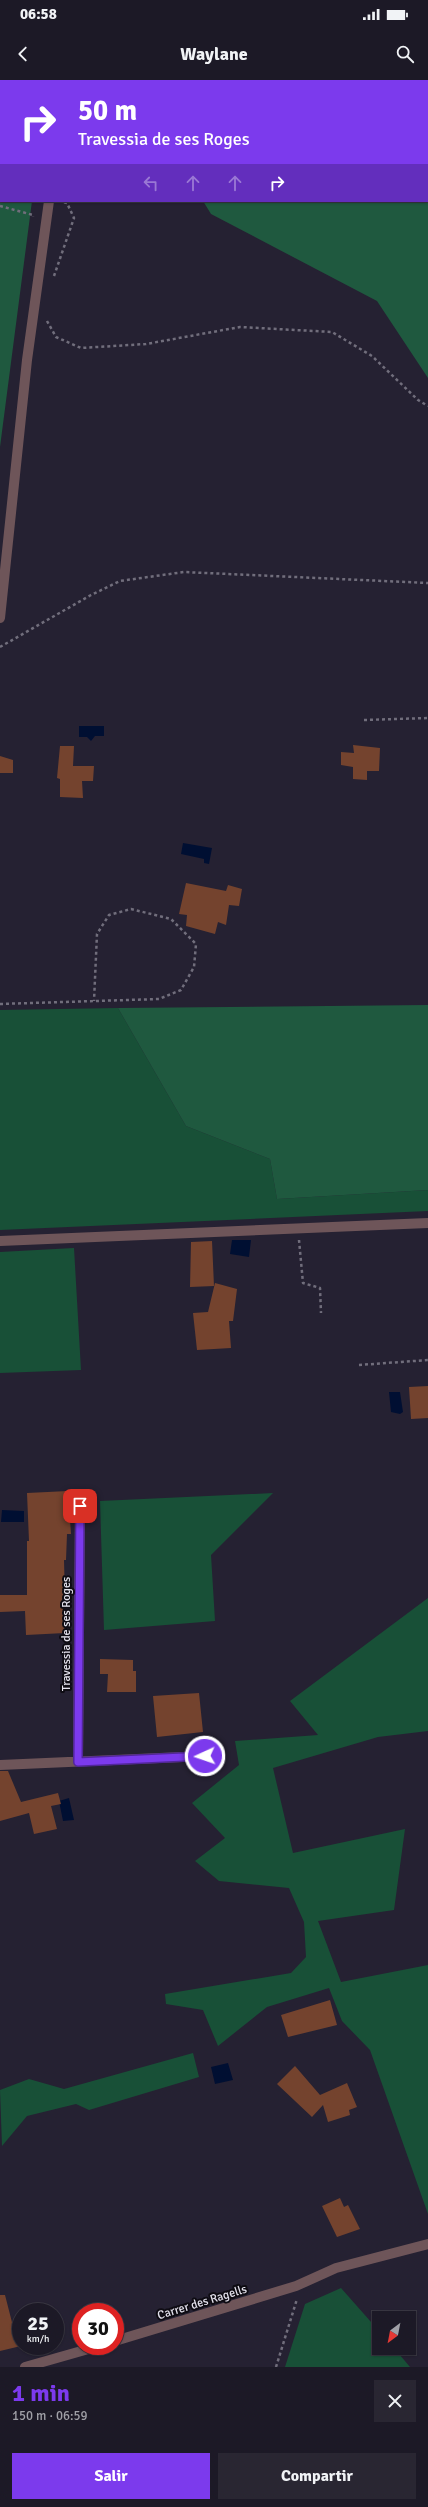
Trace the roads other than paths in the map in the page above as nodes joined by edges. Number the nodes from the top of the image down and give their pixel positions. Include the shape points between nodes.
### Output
1 (49, 202) edge
2 (0, 618) edge
3 (428, 1223) edge
4 (0, 1241) edge
5 (80, 1506) dead end
6 (205, 1756) dead end
7 (78, 1762) junction
8 (0, 1765) edge
9 (428, 2244) edge
10 (124, 2339) edge
11 (72, 2354) edge
12 (25, 2367) edge

1 - 2 street via 27,360
3 - 4 street
5 - 7 street, Travessia de ses Roges
6 - 7 street
7 - 8 street
9 - 10 street, Carrer des Ragells via 336,2268 296,2286
11 - 12 street

